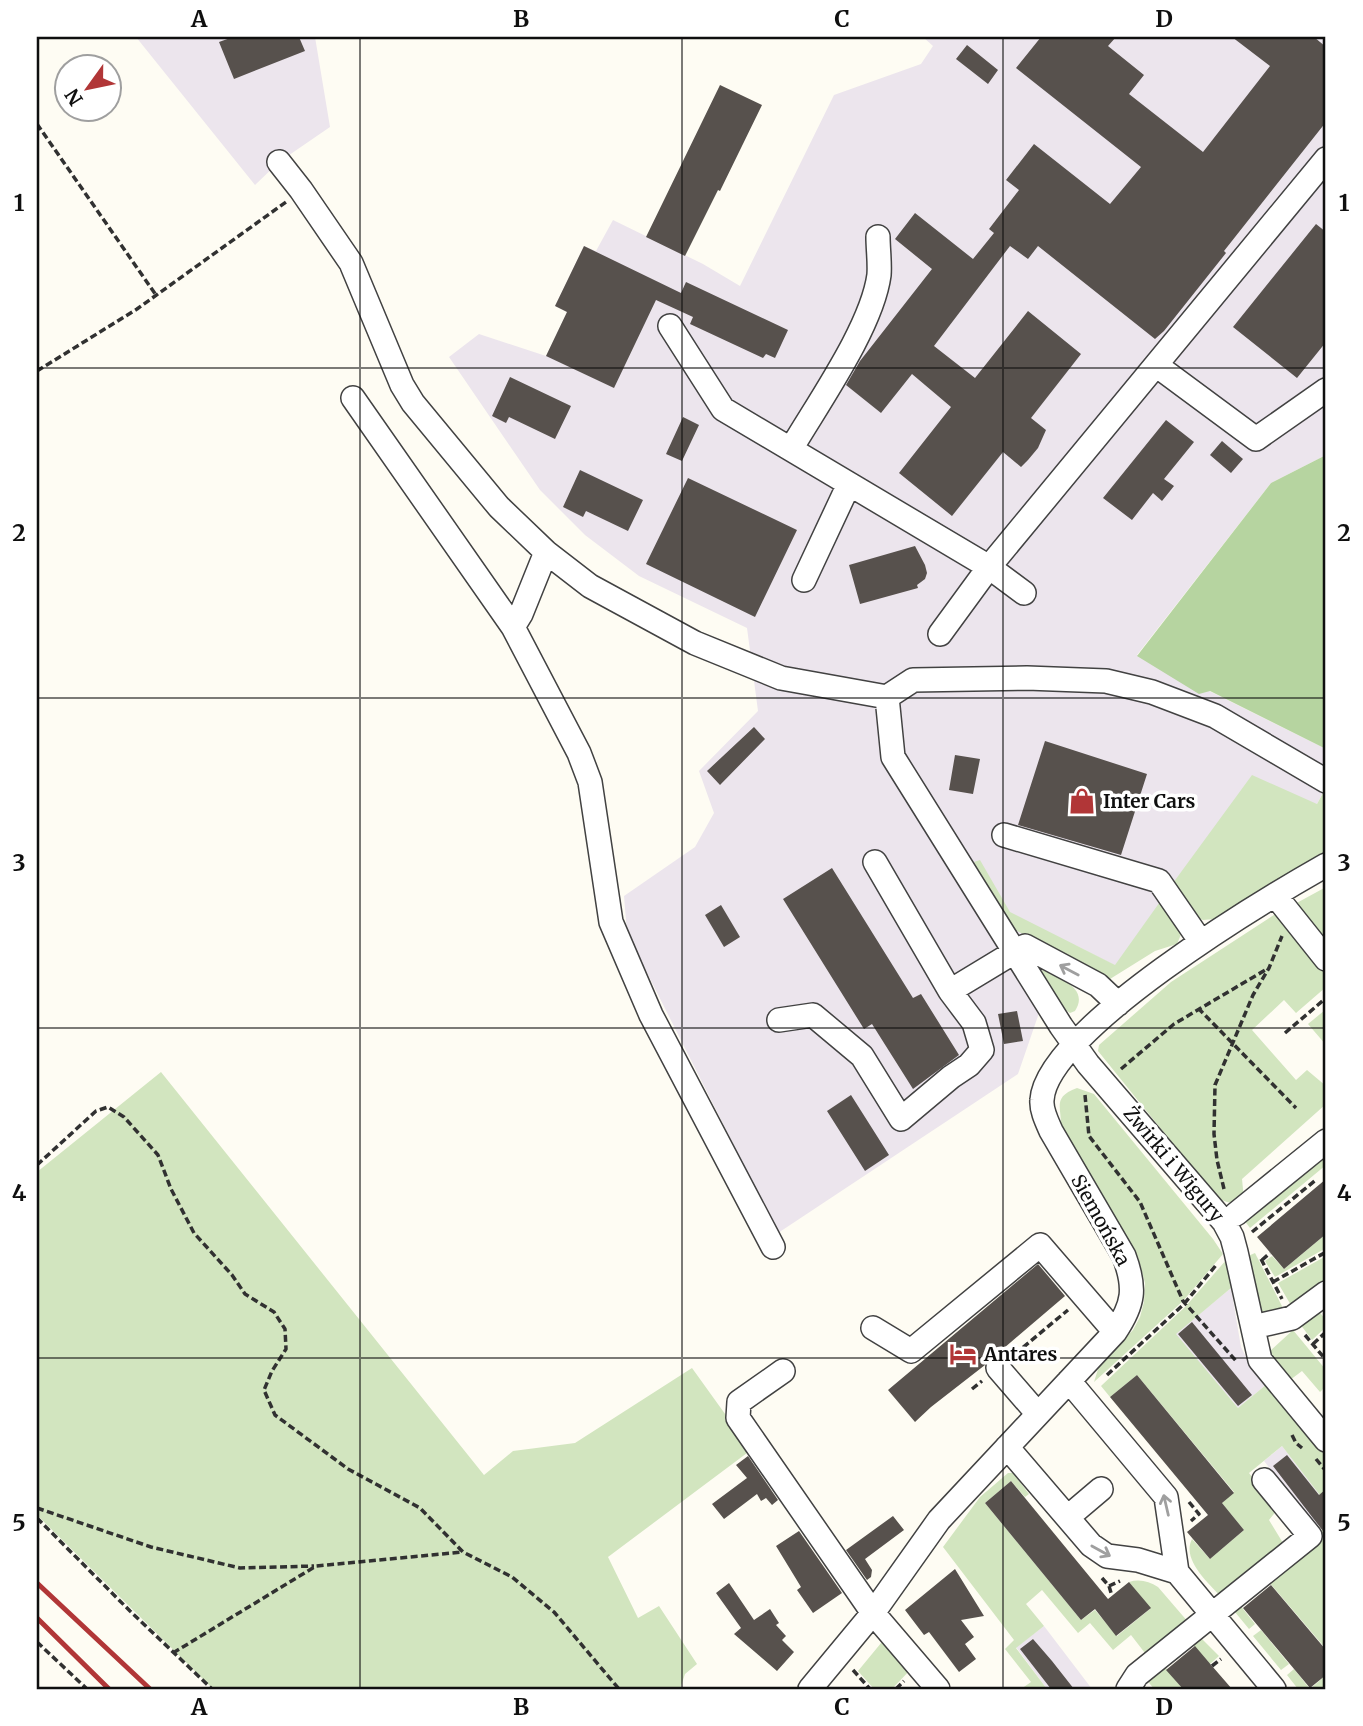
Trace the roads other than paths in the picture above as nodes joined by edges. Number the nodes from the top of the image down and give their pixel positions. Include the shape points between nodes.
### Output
1 (1326, 159) edge
2 (279, 162) dead end
3 (878, 237) dead end
4 (670, 326) dead end
5 (1156, 365) junction
6 (1326, 390) edge
7 (353, 398) dead end
8 (791, 449) junction
9 (849, 484) junction
10 (546, 552) junction
11 (989, 567) junction
12 (804, 580) dead end
13 (1024, 593) dead end
14 (513, 627) junction
15 (940, 634) dead end
16 (887, 696) junction
17 (1326, 780) edge
18 (1004, 835) dead end
19 (876, 862) dead end
20 (1326, 865) edge
21 (1275, 895) junction
22 (1201, 942) junction
23 (1016, 951) junction
24 (1326, 959) edge
25 (950, 991) junction
26 (1118, 1004) junction
27 (779, 1020) dead end
28 (1074, 1045) junction
29 (1326, 1141) edge
30 (1236, 1214) road end
31 (774, 1247) dead end
32 (1326, 1293) edge
33 (1253, 1327) junction
34 (873, 1328) dead end
35 (1115, 1332) junction
36 (998, 1368) road end
37 (783, 1371) dead end
38 (1069, 1381) junction
39 (1037, 1413) junction
40 (1007, 1447) junction
41 (1320, 1448) edge
42 (1265, 1480) dead end
43 (1101, 1489) dead end
44 (1068, 1517) junction
45 (1177, 1572) junction
46 (873, 1613) junction
47 (1213, 1615) junction
48 (1136, 1684) edge
49 (810, 1689) edge
50 (938, 1689) edge
51 (1274, 1689) edge

1 - 5 street
2 - 10 street via 351,263 413,403 499,507
3 - 8 street via 879,274 871,307
4 - 8 street via 723,409
5 - 6 street via 1256,439
5 - 11 street
7 - 14 street
8 - 9 street
9 - 11 street
9 - 12 street
10 - 14 street
10 - 16 street via 590,586 695,643 781,678
11 - 13 street
11 - 15 street
14 - 31 street via 590,782 611,922 651,1015
16 - 17 street via 913,680 1106,681 1152,692 1215,716
16 - 23 street, Żwirki i Wigury via 893,757
18 - 22 street via 1159,881
19 - 25 street
20 - 21 street, Siemońska
21 - 22 street, Siemońska
21 - 24 street
22 - 26 street, Siemońska
23 - 25 street
26 -> 23 street via 1098,985 1025,946
23 - 28 street, Żwirki i Wigury
25 - 27 street via 974,1023 982,1050 901,1119 862,1056 813,1015
26 - 28 street, Siemońska
28 - 33 street, Żwirki i Wigury via 1224,1222 1232,1237
28 - 35 street, Siemońska via 1056,1066 1041,1100 1051,1131 1130,1273 1130,1305
29 - 30 street
32 - 33 street via 1292,1318
33 - 41 street, Żwirki i Wigury via 1260,1360
34 - 35 street via 911,1351 1040,1245
35 - 38 street, Siemońska
36 - 39 street
37 - 46 street via 740,1402 738,1418
38 - 39 street, Siemońska
45 -> 38 street via 1166,1497
39 - 40 street, Siemońska
40 - 44 street
40 - 46 street, Siemońska via 939,1520
42 - 47 street via 1310,1536
43 - 44 street
44 -> 45 street via 1091,1545 1107,1556
45 - 47 street
46 - 49 street, Siemońska
46 - 50 street
47 - 48 street
47 - 51 street

